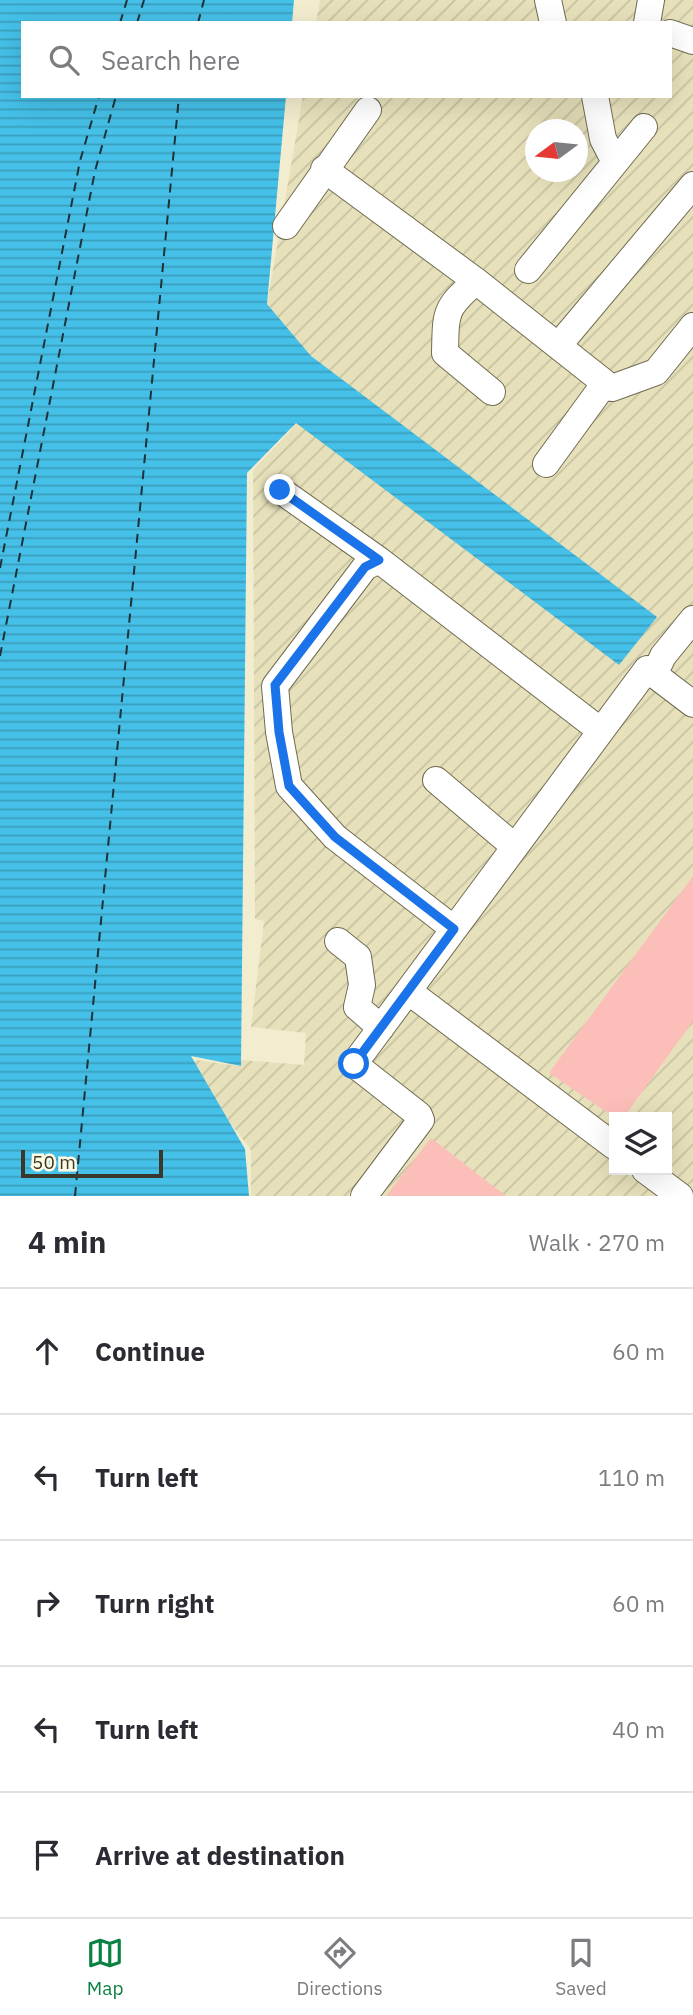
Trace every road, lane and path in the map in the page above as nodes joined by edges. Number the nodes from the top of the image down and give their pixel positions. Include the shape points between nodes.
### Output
1 (548, 0) edge
2 (651, 0) edge
3 (553, 21) edge
4 (647, 21) edge
5 (672, 34) edge
6 (693, 41) edge
7 (595, 98) edge
8 (368, 110) dead end
9 (644, 127) dead end
10 (615, 162) junction
11 (324, 169) junction
12 (693, 185) edge
13 (286, 226) dead end
14 (528, 270) dead end
15 (476, 281) junction
16 (693, 326) edge
17 (558, 346) junction
18 (606, 383) junction
19 (492, 391) dead end
20 (546, 464) dead end
21 (280, 490) dead end
22 (379, 560) junction
23 (693, 619) edge
24 (654, 675) junction
25 (693, 704) edge
26 (601, 731) junction
27 (436, 779) dead end
28 (515, 847) junction
29 (454, 929) junction
30 (338, 941) dead end
31 (408, 991) junction
32 (381, 1028) junction
33 (609, 1142) edge
34 (652, 1175) edge
35 (364, 1196) edge
36 (680, 1196) edge

1 - 3 lane
2 - 4 lane
5 - 6 lane
7 - 10 lane via 603,139
8 - 11 lane
9 - 10 lane
10 - 14 lane
11 - 13 lane
11 - 15 lane
12 - 17 lane
15 - 17 lane
15 - 19 lane via 446,314 445,353
16 - 18 lane via 656,372 612,388
17 - 18 lane
18 - 20 lane
21 - 22 lane
22 - 26 lane
22 - 29 lane via 365,567 275,685 289,786 335,837
23 - 24 lane
24 - 25 lane
24 - 26 lane via 647,669
26 - 28 lane
27 - 28 lane
28 - 29 lane
29 - 31 lane
30 - 32 lane via 358,957 362,985 357,1007
31 - 32 lane
31 - 33 lane
32 - 35 lane via 354,1064 421,1120
34 - 36 lane

